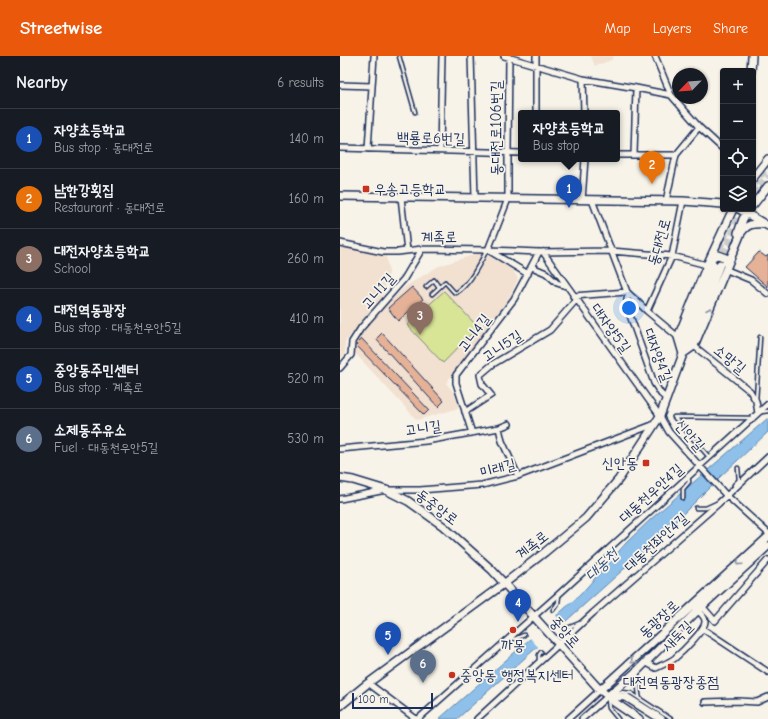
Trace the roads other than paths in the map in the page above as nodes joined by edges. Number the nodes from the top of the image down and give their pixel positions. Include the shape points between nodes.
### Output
1 (374, 56) edge
2 (398, 56) edge
3 (442, 56) edge
4 (471, 56) edge
5 (536, 56) edge
6 (655, 56) edge
7 (752, 56) edge
8 (506, 57) edge
9 (536, 65) junction
10 (751, 68) edge
11 (583, 79) junction
12 (340, 85) edge
13 (372, 86) junction
14 (636, 88) junction
15 (671, 95) junction
16 (536, 110) edge
17 (584, 110) edge
18 (415, 112) dead end
19 (699, 127) junction
20 (720, 146) edge
21 (340, 148) edge
22 (368, 149) junction
23 (440, 150) junction
24 (474, 151) junction
25 (508, 152) junction
26 (518, 153) edge
27 (620, 155) edge
28 (634, 155) junction
29 (676, 155) junction
30 (768, 159) edge
31 (586, 162) edge
32 (755, 176) edge
33 (768, 186) edge
34 (340, 196) edge
35 (401, 197) junction
36 (475, 198) junction
37 (508, 199) junction
38 (582, 200) junction
39 (592, 200) junction
40 (666, 201) junction
41 (683, 201) junction
42 (756, 201) edge
43 (720, 204) edge
44 (732, 212) edge
45 (748, 212) edge
46 (750, 212) edge
47 (766, 225) edge
48 (340, 243) edge
49 (422, 249) junction
50 (488, 250) junction
51 (407, 251) junction
52 (611, 251) junction
53 (541, 252) junction
54 (732, 252) junction
55 (672, 256) junction
56 (713, 265) junction
57 (532, 267) junction
58 (727, 270) junction
59 (528, 274) junction
60 (566, 286) junction
61 (426, 287) dead end
62 (439, 287) junction
63 (628, 293) junction
64 (432, 294) dead end
65 (768, 294) edge
66 (575, 298) junction
67 (647, 312) junction
68 (678, 337) junction
69 (760, 337) dead end
70 (694, 346) junction
71 (683, 354) junction
72 (340, 368) edge
73 (667, 398) junction
74 (756, 401) junction
75 (768, 404) edge
76 (768, 411) edge
77 (465, 412) junction
78 (758, 413) junction
79 (660, 416) junction
80 (752, 418) junction
81 (509, 424) dead end
82 (655, 424) junction
83 (499, 428) junction
84 (472, 433) junction
85 (340, 449) edge
86 (709, 457) junction
87 (768, 457) edge
88 (701, 467) junction
89 (738, 468) dead end
90 (518, 476) junction
91 (688, 476) junction
92 (340, 478) edge
93 (386, 490) junction
94 (726, 494) junction
95 (683, 498) dead end
96 (340, 499) edge
97 (719, 502) junction
98 (696, 508) dead end
99 (768, 533) edge
100 (768, 537) edge
101 (768, 546) edge
102 (768, 560) edge
103 (505, 583) junction
104 (559, 594) junction
105 (697, 608) junction
106 (553, 610) dead end
107 (534, 617) junction
108 (583, 623) junction
109 (568, 628) dead end
110 (703, 629) junction
111 (524, 635) dead end
112 (508, 638) junction
113 (559, 643) junction
114 (541, 652) dead end
115 (645, 662) junction
116 (539, 664) junction
117 (637, 671) junction
118 (768, 672) edge
119 (368, 683) junction
120 (600, 690) junction
121 (608, 696) junction
122 (768, 697) edge
123 (640, 699) junction
124 (705, 702) dead end
125 (340, 706) edge
126 (633, 717) edge
127 (417, 719) edge
128 (476, 719) edge
129 (568, 719) edge
130 (582, 719) edge
131 (618, 719) edge
132 (639, 719) edge
133 (661, 719) edge
134 (671, 719) edge

1 - 13 street
2 - 18 lane
3 - 23 street
4 - 24 street
5 - 9 street
6 - 15 street
7 - 10 main road
8 - 9 street
8 - 25 street, 동대전로106번길
9 - 11 street
9 - 16 street
11 - 14 street
11 - 17 street
12 - 13 street
13 - 22 street
14 - 15 street
14 - 28 street
15 - 19 street
19 - 20 street
19 - 29 street
21 - 22 street, 백룡로6번길
22 - 23 street, 백룡로6번길
23 - 24 street, 백룡로6번길
24 - 25 street, 백룡로6번길
24 - 36 street
25 - 26 street, 백룡로6번길
25 - 37 street, 동대전로106번길
27 - 28 street
28 - 29 street
29 - 40 street, 동대전로
30 - 32 main road
31 - 38 street
33 - 42 main road
34 - 35 main road, 동대전로
35 - 36 main road, 동대전로
35 - 51 street
36 - 37 main road, 동대전로
37 - 38 main road, 동대전로
37 - 50 street
38 - 39 main road, 동대전로
39 - 40 main road, 동대전로
39 - 52 street
40 - 41 main road, 동대전로
41 - 43 main road, 동대전로
41 - 55 street, 동대전로
44 - 56 main road
45 - 54 main road via 743,219
46 - 47 main road
47 - 54 main road via 746,225
48 - 51 street, 계족로 via 383,252
49 - 50 street, 계족로
49 - 51 street, 계족로
49 - 72 street, 고니1길 via 404,279 361,328 352,342 350,355
50 - 53 street, 계족로
50 - 59 street
50 - 62 lane via 470,281 459,291 454,292 445,282
52 - 53 street, 계족로
52 - 55 street, 계족로
52 - 63 street
53 - 57 street, 고니4길
53 - 60 street, 대자양5길
54 - 58 main road
55 - 56 street, 계족로
55 - 67 street, 동대전로
56 - 58 main road via 714,256 721,256 726,258
56 - 68 main road
56 - 71 main road, 계족로 via 691,339
57 - 59 street, 고니4길
57 - 60 street
58 - 65 street via 751,280
70 -> 58 main road
59 - 77 street, 고니4길 via 514,299 456,376
60 - 66 street, 대자양5길
61 - 62 lane via 434,280
62 - 64 lane
63 - 66 street
63 - 67 street
63 - 73 street, 대자양4길 via 628,307 654,383
66 - 77 street, 고니5길 via 550,330 494,364 480,376 482,384 491,395
66 - 79 street, 대자양5길
67 - 68 street
68 - 71 main road
69 - 74 lane
70 - 71 main road
70 - 74 street, 소망길 via 750,391
71 - 73 main road, 계족로
73 - 79 main road, 계족로
74 - 78 street, 소망길
75 - 78 street, 대동천우안4길
76 - 78 lane
77 - 84 street, 고니4길
78 - 80 street, 대동천우안4길
79 - 82 main road, 계족로
79 - 88 street, 신안길 via 668,432
80 - 86 street, 대동천우안4길
80 - 86 lane via 674,417
81 - 83 street, 고니길
82 - 90 street, 미래길
82 - 103 main road, 계족로 via 619,478 586,518
83 - 84 street, 고니길
83 - 90 street
84 - 85 street, 고니길 via 426,441
86 - 88 street, 대동천우안4길
87 - 94 street, 대동천좌안4길
88 - 91 street, 대동천우안4길
88 - 94 street, 신안길
89 - 94 lane via 739,480
90 - 93 street, 미래길 via 461,488
91 - 95 lane via 689,482 683,489
91 - 104 street, 대동천우안4길
92 - 93 main road, 동중앙로
93 - 96 street, 미래길
93 - 103 main road, 동중앙로 via 408,501 443,526
94 - 97 street, 대동천좌안4길
94 - 99 street
97 - 98 lane via 706,508
97 - 108 street, 대동천좌안4길
100 -> 105 main road, 동광장로
101 - 105 main road, 동광장로
102 - 105 street via 715,621
103 - 107 main road, 중앙로
103 - 119 main road, 계족로
104 - 106 lane via 558,603
104 - 107 street, 대동천우안4길
105 - 110 street, 새둑길 via 705,618
105 - 115 main road, 동광장로
105 -> 120 main road, 동광장로
107 - 112 street, 대동천우안4길
107 - 113 main road, 중앙로
108 - 109 lane
108 - 113 street, 대동천좌안4길
110 - 115 street, 새둑길 via 675,658 656,668
110 - 118 street
111 - 112 lane via 515,639
112 - 127 street, 대동천우안4길
113 - 116 street, 대동천좌안4길
113 - 120 main road, 중앙로
114 - 116 lane
115 - 117 main road, 동광장로
116 - 128 street, 대동천좌안4길
117 - 121 main road, 동광장로
117 - 123 lane
119 - 125 main road, 계족로
119 - 127 street
120 - 121 main road, 중앙로
120 - 129 street, 동광장로
121 - 123 lane via 620,692 631,693
121 - 126 main road, 중앙로
121 - 130 street, 동광장로
121 - 131 lane via 609,708
121 - 133 main road via 626,697
122 - 124 street via 757,702
123 - 134 lane
126 - 132 main road, 중앙로

